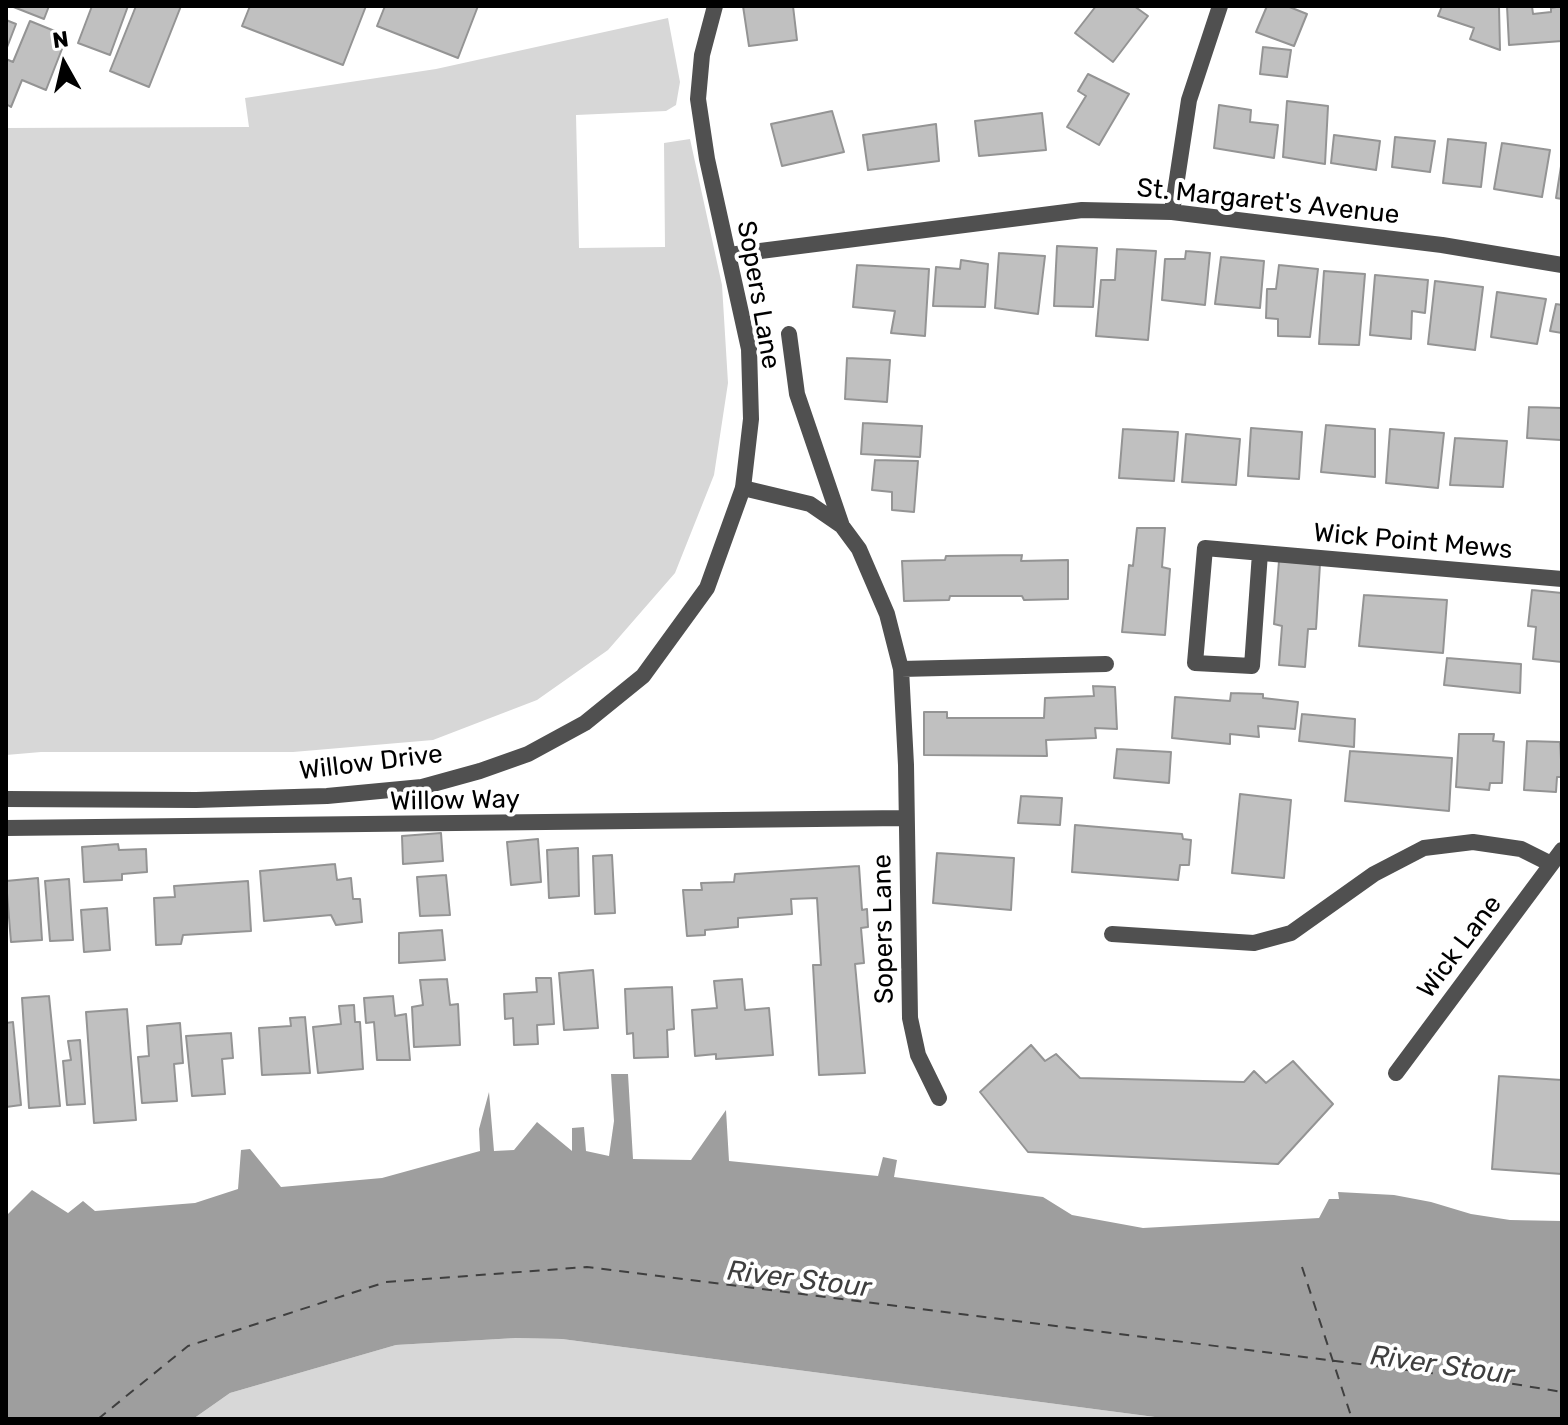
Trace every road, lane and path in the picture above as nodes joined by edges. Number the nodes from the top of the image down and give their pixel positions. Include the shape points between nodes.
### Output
1 (715, 6) edge
2 (1220, 6) edge
3 (1172, 212) junction
4 (729, 255) junction
5 (1562, 265) edge
6 (789, 334) dead end
7 (743, 488) junction
8 (842, 526) junction
9 (1260, 553) junction
10 (1562, 579) edge
11 (1106, 664) dead end
12 (901, 669) junction
13 (6, 799) edge
14 (905, 818) junction
15 (6, 828) edge
16 (1562, 850) edge
17 (1551, 864) junction
18 (1112, 934) dead end
19 (1396, 1073) dead end
20 (939, 1098) dead end

1 - 4 street, Sopers Lane via 698,99
2 - 3 street via 1189,100
3 - 4 street, St. Margaret's Avenue via 1082,210
3 - 5 street, St. Margaret's Avenue
4 - 7 street, Sopers Lane via 749,349 751,419
6 - 8 street, Sopers Lane via 797,394
7 - 8 street, Sopers Lane via 810,504
7 - 13 street, Willow Drive via 707,588 643,676 585,723 528,754 422,787 327,796
8 - 12 street, Sopers Lane via 871,574
9 - 9 street, Wick Point Mews via 1252,666 1195,663 1205,548
9 - 10 street, Wick Point Mews
11 - 12 street
12 - 14 street, Sopers Lane
14 - 15 street, Willow Way
14 - 20 street, Sopers Lane via 910,1018 918,1055
16 - 17 street, Wick Lane
17 - 18 street via 1521,849 1473,842 1424,848 1374,874 1291,933 1254,943
17 - 19 street, Wick Lane

